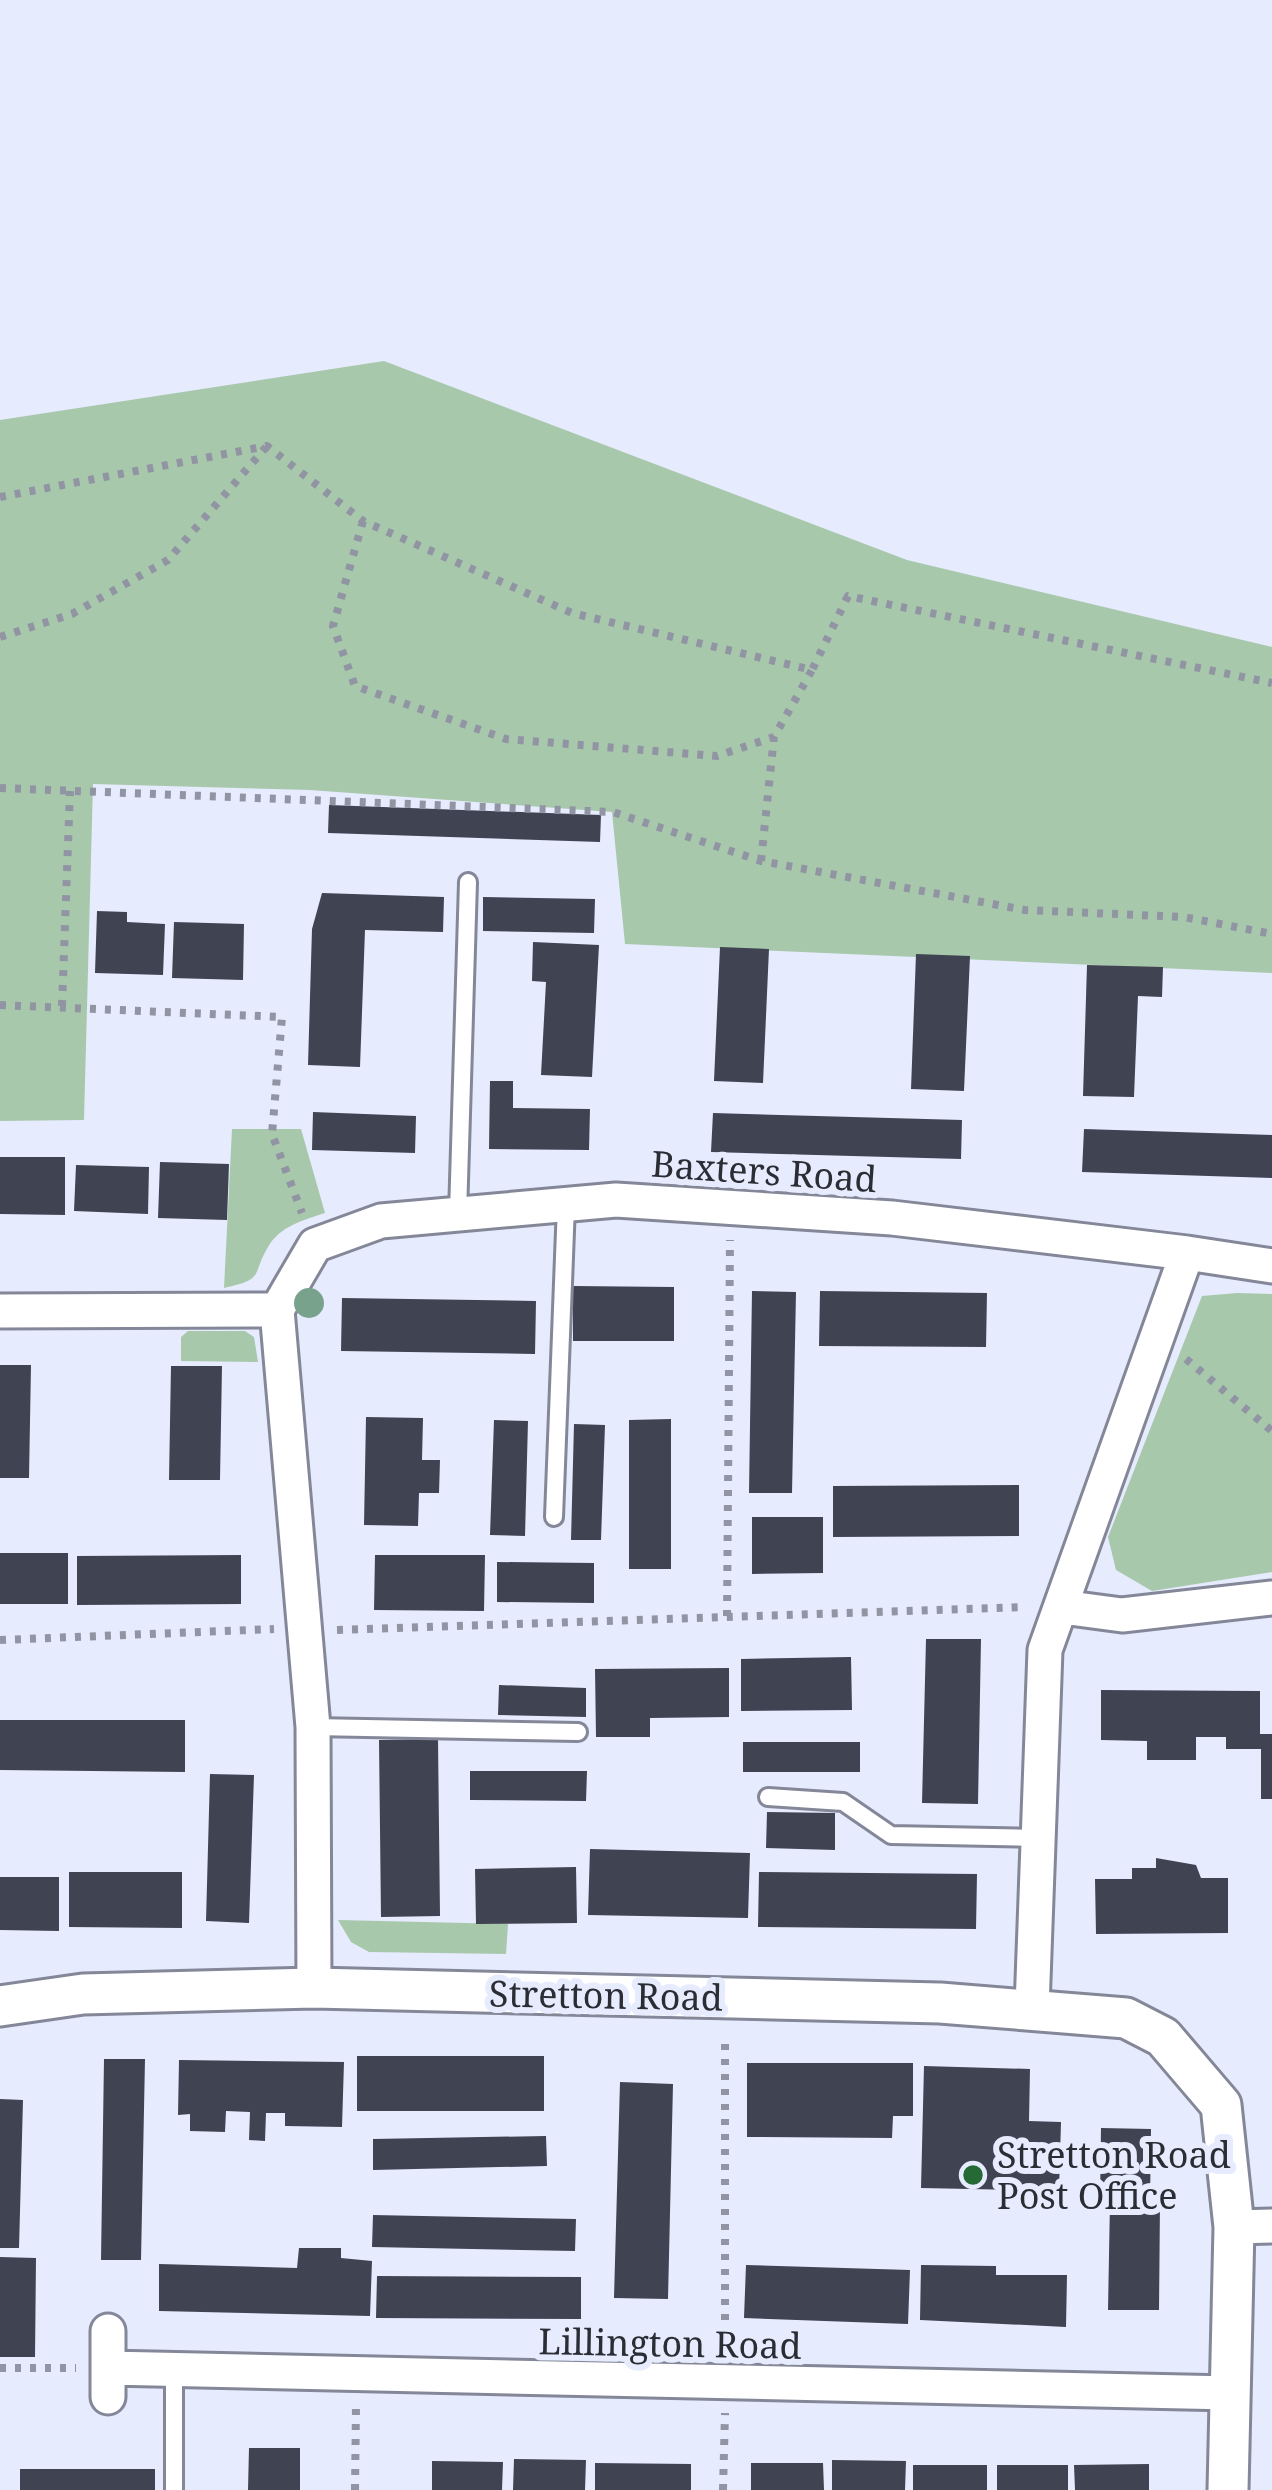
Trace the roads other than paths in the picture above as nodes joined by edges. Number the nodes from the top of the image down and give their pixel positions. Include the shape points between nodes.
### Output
1 (467, 882) dead end
2 (566, 1205) junction
3 (458, 1214) junction
4 (1187, 1253) junction
5 (1272, 1266) edge
6 (277, 1310) junction
7 (0, 1311) edge
8 (554, 1517) dead end
9 (1272, 1598) edge
10 (1061, 1607) junction
11 (314, 1727) junction
12 (578, 1732) dead end
13 (768, 1797) dead end
14 (1038, 1838) junction
15 (314, 1988) junction
16 (0, 2006) edge
17 (1032, 2008) junction
18 (1253, 2226) edge
19 (108, 2331) dead end
20 (174, 2370) junction
21 (1231, 2393) junction
22 (174, 2490) edge
23 (1228, 2490) edge

1 - 3 lane
2 - 3 street, Baxters Road
2 - 4 street, Baxters Road via 616,1200 892,1218
2 - 8 lane
3 - 6 street, Baxters Road via 381,1221 315,1245
4 - 5 street, Baxters Road
4 - 10 street
6 - 7 street
6 - 11 street
9 - 10 street via 1122,1615
10 - 14 street via 1045,1650
11 - 12 lane
11 - 15 street
13 - 14 lane via 843,1802 891,1835
14 - 17 street
15 - 16 street, Stretton Road via 83,1994
15 - 17 street, Stretton Road
17 - 18 street, Stretton Road via 1126,2018 1163,2037 1195,2068 1221,2104
18 - 21 street
19 - 20 street, Lillington Road via 108,2383
20 - 21 street, Lillington Road
20 - 22 lane
21 - 23 street

